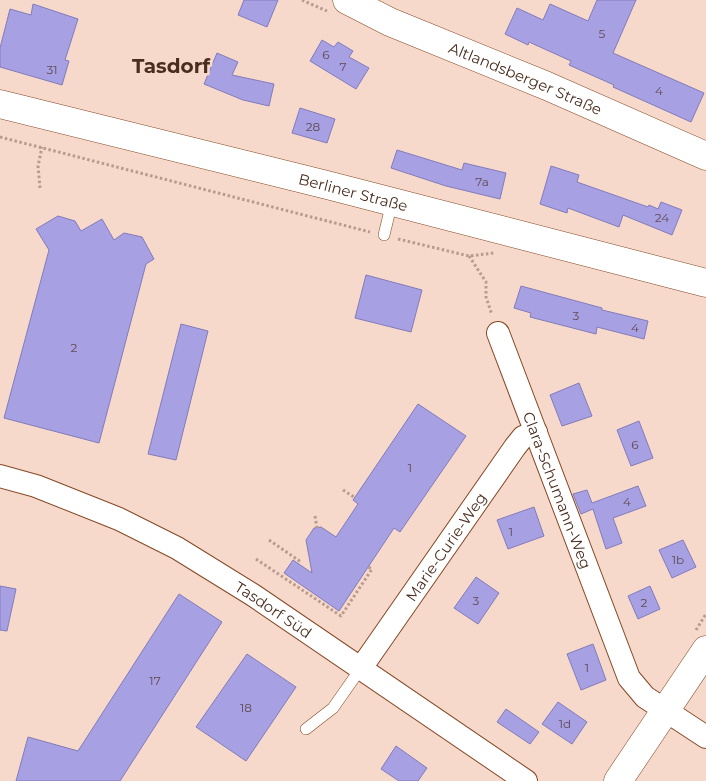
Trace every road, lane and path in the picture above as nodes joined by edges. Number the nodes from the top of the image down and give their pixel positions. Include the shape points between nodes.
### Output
1 (302, 0) edge
2 (339, 7) edge
3 (0, 104) edge
4 (0, 137) edge
5 (42, 147) junction
6 (706, 156) edge
7 (40, 188) dead end
8 (392, 202) junction
9 (384, 236) junction
10 (706, 283) edge
11 (498, 333) joint
12 (536, 432) junction
13 (0, 476) edge
14 (343, 490) dead end
15 (354, 497) dead end
16 (315, 516) dead end
17 (317, 528) dead end
18 (269, 540) dead end
19 (256, 559) dead end
20 (301, 562) dead end
21 (368, 566) dead end
22 (706, 650) edge
23 (361, 668) junction
24 (665, 710) junction
25 (306, 729) dead end
26 (706, 737) edge
27 (526, 781) edge
28 (618, 781) edge

1 - 2 path
2 - 6 main road, Altlandsberger Straße via 390,22
3 - 8 main road, Berliner Straße
4 - 5 path
5 - 7 path via 38,166
5 - 9 path
8 - 9 lane
8 - 10 main road, Berliner Straße
9 - 11 path via 469,256 486,282 486,297
11 - 12 street, Clara-Schumann-Weg
12 - 23 street, Marie-Curie-Weg via 523,437 515,447
12 - 24 street, Clara-Schumann-Weg via 629,678 644,696
13 - 23 street, Tasdorf Süd via 36,486 119,519 177,548
14 - 15 path
16 - 17 path
18 - 20 path
19 - 21 path via 340,616 372,569
22 - 24 main road
23 - 25 lane via 333,708
23 - 27 street, Tasdorf Süd
24 - 26 street, Clara-Schumann-Weg
24 - 28 main road

